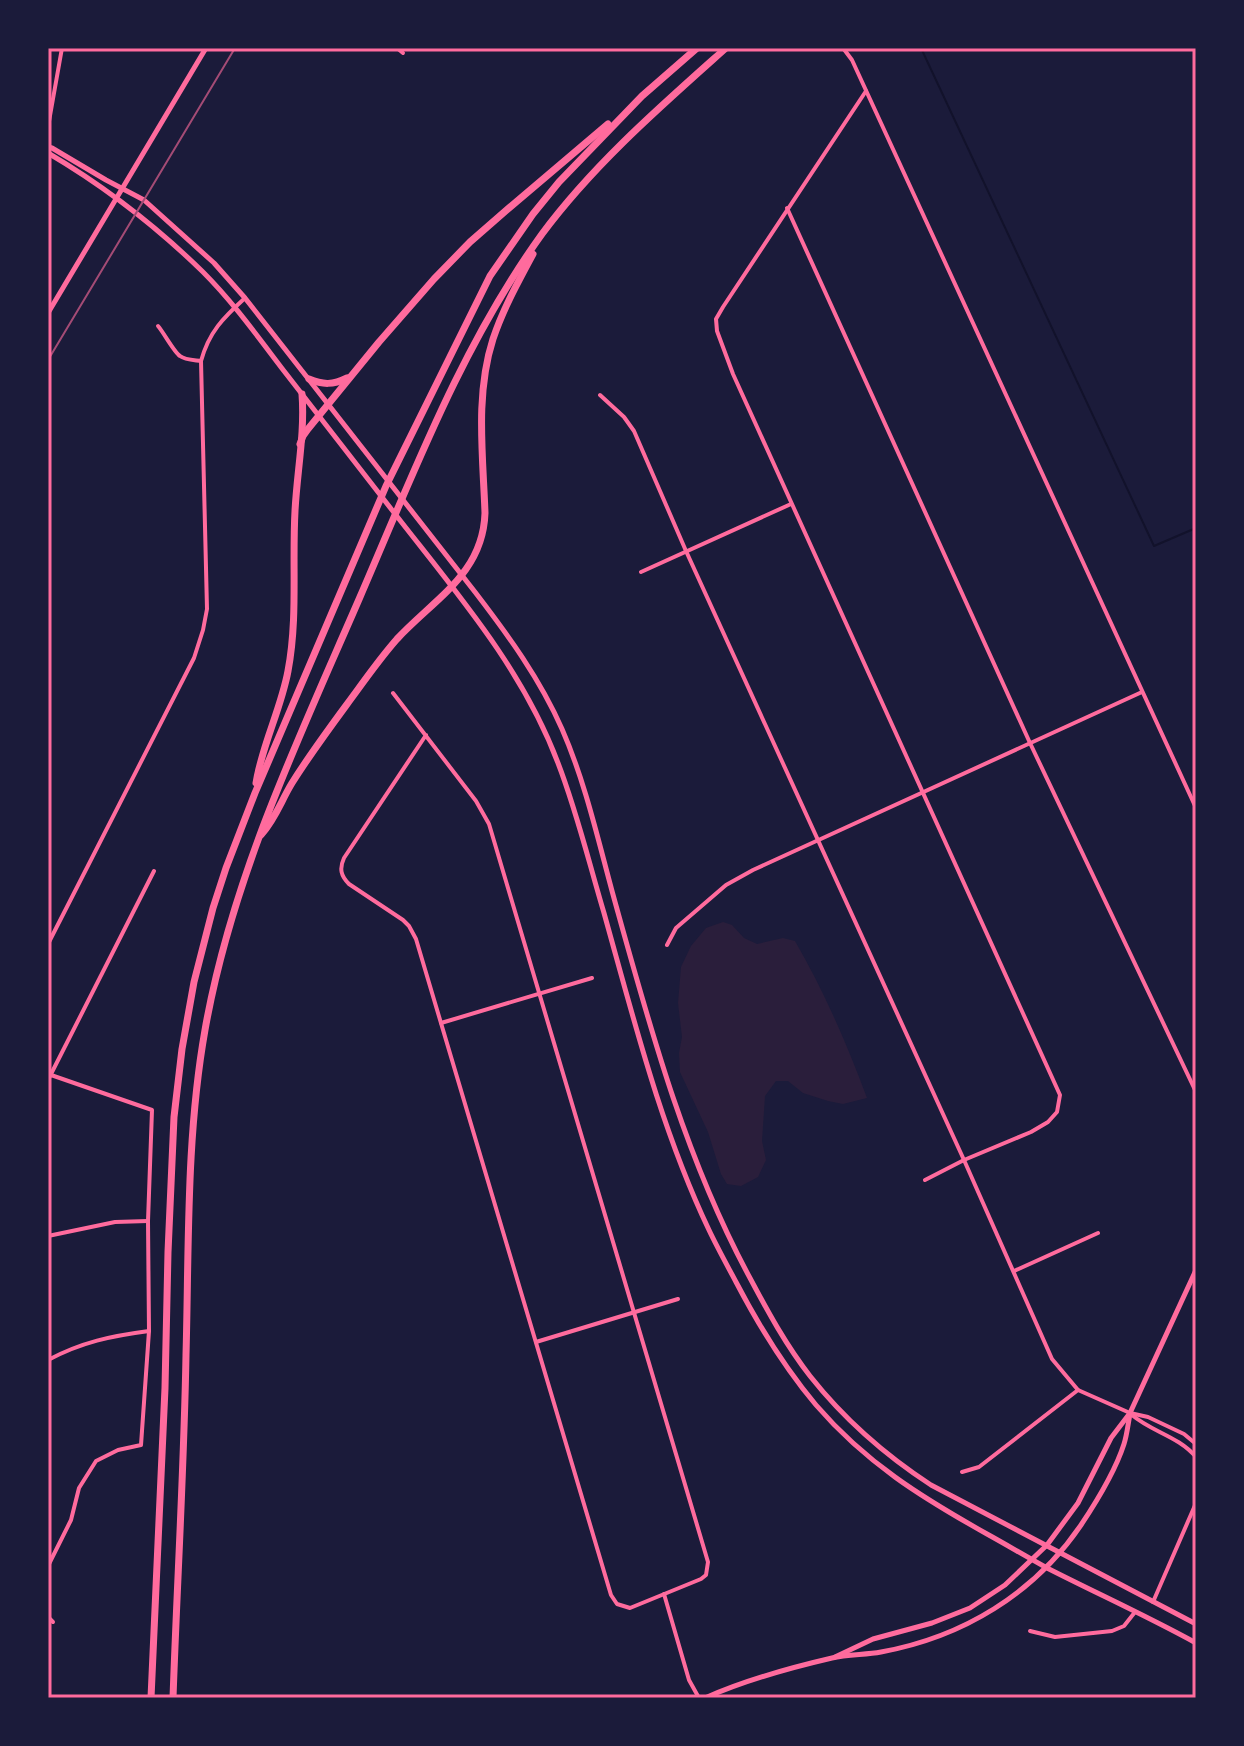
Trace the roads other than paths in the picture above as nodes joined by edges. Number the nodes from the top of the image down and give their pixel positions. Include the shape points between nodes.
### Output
1 (62, 48) edge
2 (206, 48) edge
3 (397, 48) edge
4 (697, 48) edge
5 (726, 48) edge
6 (843, 48) edge
7 (403, 53) dead end
8 (866, 91) junction
9 (642, 96) junction
10 (48, 127) edge
11 (48, 150) edge
12 (123, 189) junction
13 (117, 198) junction
14 (787, 208) junction
15 (546, 229) junction
16 (245, 298) junction
17 (235, 308) junction
18 (48, 313) edge
19 (158, 326) dead end
20 (201, 361) junction
21 (352, 375) junction
22 (309, 379) junction
23 (302, 394) junction
24 (600, 395) dead end
25 (329, 404) junction
26 (320, 416) junction
27 (300, 444) junction
28 (791, 504) junction
29 (686, 551) junction
30 (641, 572) dead end
31 (462, 575) junction
32 (451, 588) junction
33 (1142, 692) junction
34 (393, 693) dead end
35 (426, 735) junction
36 (1030, 743) junction
37 (921, 792) junction
38 (255, 793) junction
39 (1196, 808) edge
40 (257, 840) junction
41 (817, 840) junction
42 (154, 871) dead end
43 (48, 944) edge
44 (667, 945) dead end
45 (592, 978) dead end
46 (540, 994) junction
47 (441, 1023) junction
48 (50, 1078) edge
49 (1196, 1092) edge
50 (964, 1160) junction
51 (925, 1180) dead end
52 (148, 1221) junction
53 (1098, 1233) dead end
54 (48, 1236) edge
55 (1196, 1270) edge
56 (1014, 1271) junction
57 (678, 1299) dead end
58 (635, 1313) junction
59 (149, 1331) junction
60 (536, 1342) junction
61 (48, 1360) edge
62 (1078, 1390) junction
63 (1130, 1413) junction
64 (1196, 1444) edge
65 (1196, 1457) edge
66 (962, 1472) dead end
67 (1196, 1503) edge
68 (1047, 1545) junction
69 (1061, 1553) junction
70 (1034, 1560) junction
71 (48, 1566) edge
72 (1047, 1568) junction
73 (664, 1593) junction
74 (1153, 1602) junction
75 (1135, 1612) junction
76 (1196, 1624) edge
77 (1030, 1631) dead end
78 (1196, 1643) edge
79 (835, 1657) junction
80 (151, 1698) edge
81 (173, 1698) edge
82 (702, 1698) edge

1 - 10 street
2 - 12 main road
3 - 7 street
4 - 9 highway
5 - 15 highway via 591,175
6 - 8 street
8 - 14 street
8 - 33 street
9 - 21 highway via 470,242
9 - 38 highway via 559,182 490,276 386,486
11 - 12 main road
11 - 13 main road
12 - 13 main road
12 - 16 main road via 185,236
13 - 17 main road via 173,244
13 - 18 main road
14 - 28 street via 716,319 733,374
14 - 36 street
15 - 31 highway via 503,311 490,349 481,408 485,527
15 - 40 highway via 497,301 457,375
16 - 17 street
16 - 22 main road
17 - 20 street via 210,335
17 - 23 main road
19 - 20 street via 178,355
20 - 43 street via 207,609 203,630 194,658
21 - 22 highway via 326,384
21 - 25 highway
22 - 25 main road
23 - 26 main road
23 - 27 highway
24 - 29 street via 634,431
25 - 26 highway
25 - 31 main road
26 - 27 highway
26 - 32 main road
27 - 38 highway via 292,649
28 - 29 street
28 - 37 street
29 - 30 street
29 - 41 street
31 - 32 highway
31 - 68 main road via 523,657 562,730 673,1098 717,1212 779,1332 827,1396 886,1453 931,1485
32 - 40 highway via 383,656
32 - 70 main road via 510,666 549,739 663,1115 708,1229 754,1317 799,1385 855,1445 921,1496
33 - 36 street
33 - 39 street
34 - 35 street
35 - 46 street via 485,815
35 - 47 street via 344,858 341,872 349,884 414,933
36 - 37 street
36 - 49 street
37 - 41 street
37 - 50 street via 1060,1095 1057,1112 1048,1122
38 - 80 highway via 202,948 174,1117
40 - 81 highway via 205,1027 193,1123
41 - 44 street via 726,885 676,928
41 - 50 street
42 - 48 street
45 - 46 street
46 - 47 street
46 - 58 street
47 - 60 street
48 - 52 street via 152,1110
50 - 51 street
50 - 56 street
52 - 54 street
52 - 59 street
53 - 56 street
55 - 63 main road
56 - 62 street via 1052,1359
57 - 58 street
58 - 60 street
58 - 73 street via 708,1562 701,1579
59 - 61 street via 106,1337
59 - 71 street via 141,1445 96,1461 79,1488 71,1520
60 - 73 street via 613,1600 630,1608
62 - 63 street
62 - 66 street via 979,1467
63 - 64 street via 1148,1417
63 - 65 street
63 - 68 main road
63 - 69 main road via 1124,1444 1105,1484
67 - 74 street
68 - 69 main road
68 - 70 main road
69 - 72 main road
69 - 74 main road
70 - 72 main road
70 - 79 main road via 963,1611 873,1639
72 - 75 main road
72 - 79 main road via 1010,1600 963,1627 881,1652
73 - 82 street via 689,1680
74 - 76 main road
75 - 77 street via 1117,1630 1055,1637
75 - 78 main road
79 - 82 main road

